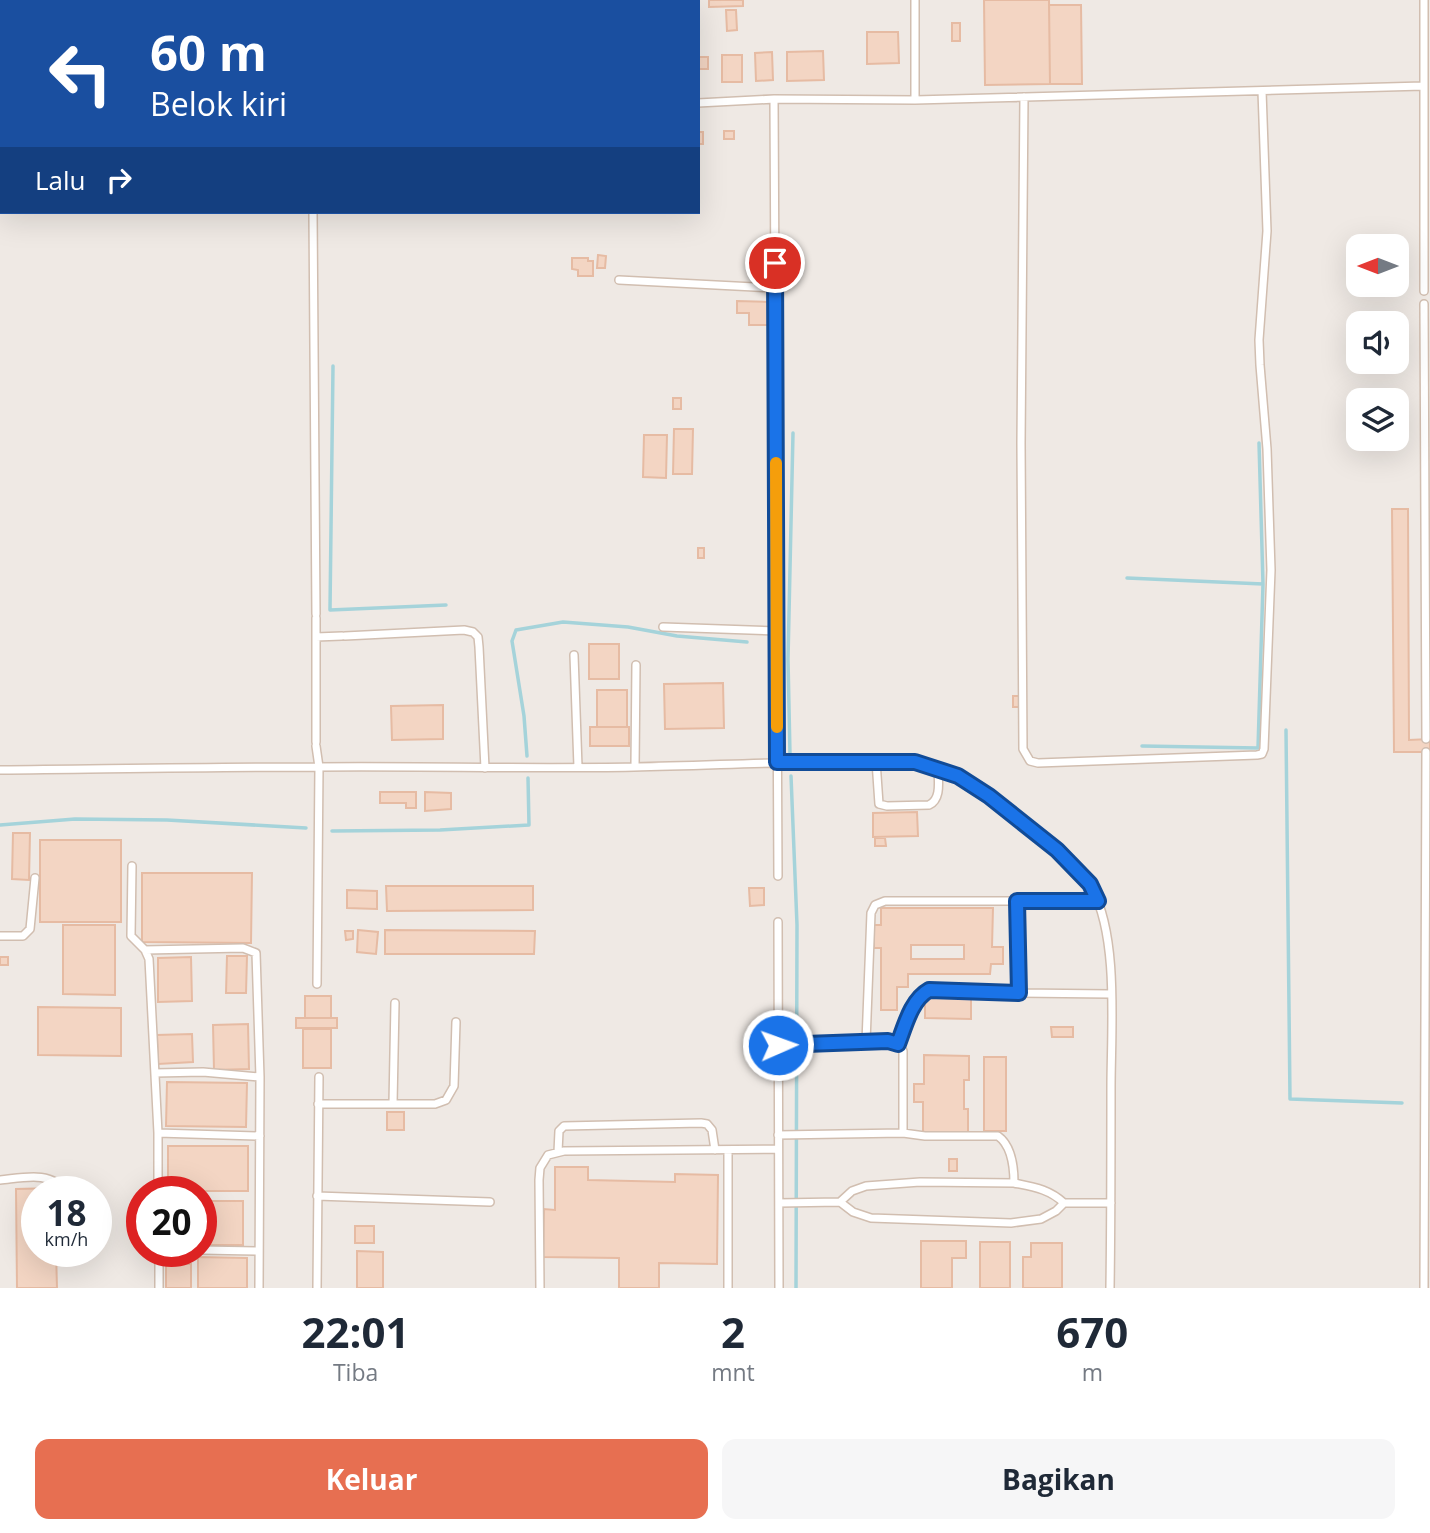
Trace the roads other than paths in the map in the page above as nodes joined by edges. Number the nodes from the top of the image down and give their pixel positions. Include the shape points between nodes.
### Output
1 (915, 0) edge
2 (1424, 0) edge
3 (1423, 86) junction
4 (1262, 90) junction
5 (1024, 97) junction
6 (774, 99) junction
7 (915, 100) junction
8 (700, 103) edge
9 (1426, 111) edge
10 (313, 214) edge
11 (619, 280) dead end
12 (775, 288) junction
13 (1424, 291) dead end
14 (1424, 304) dead end
15 (1426, 412) edge
16 (663, 627) dead end
17 (776, 631) junction
18 (316, 637) junction
19 (574, 655) dead end
20 (636, 665) dead end
21 (1426, 739) dead end
22 (1426, 752) dead end
23 (876, 761) junction
24 (777, 762) junction
25 (319, 767) junction
26 (635, 767) junction
27 (485, 768) junction
28 (578, 768) junction
29 (938, 768) junction
30 (0, 770) edge
31 (132, 866) dead end
32 (778, 876) dead end
33 (35, 878) dead end
34 (1017, 901) junction
35 (1098, 901) junction
36 (778, 922) dead end
37 (0, 936) edge
38 (145, 950) junction
39 (317, 984) dead end
40 (1019, 993) junction
41 (1110, 994) junction
42 (396, 1003) dead end
43 (456, 1022) dead end
44 (866, 1041) junction
45 (898, 1044) junction
46 (778, 1045) junction
47 (155, 1073) junction
48 (260, 1077) junction
49 (318, 1077) dead end
50 (318, 1104) junction
51 (393, 1104) junction
52 (158, 1133) junction
53 (903, 1133) junction
54 (778, 1135) junction
55 (260, 1136) junction
56 (778, 1149) junction
57 (715, 1150) junction
58 (728, 1150) junction
59 (558, 1152) junction
60 (158, 1176) edge
61 (21, 1179) edge
62 (0, 1180) edge
63 (1014, 1183) junction
64 (1427, 1193) edge
65 (317, 1196) junction
66 (490, 1202) dead end
67 (840, 1202) junction
68 (779, 1203) junction
69 (1064, 1203) junction
70 (1111, 1203) junction
71 (217, 1250) edge
72 (259, 1251) junction
73 (159, 1267) edge
74 (159, 1288) edge
75 (259, 1288) edge
76 (317, 1288) edge
77 (540, 1288) edge
78 (728, 1288) edge
79 (779, 1288) edge
80 (1110, 1288) edge
81 (1424, 1288) edge

1 - 7 lane
2 - 3 lane
3 - 4 lane
3 - 9 lane
4 - 5 lane
4 - 5 lane via 1267,232 1259,340 1271,570 1264,749 1257,755 1038,763 1030,761 1023,749
5 - 7 lane
6 - 7 lane
6 - 8 lane
6 - 12 lane
9 - 13 lane
10 - 18 lane
11 - 12 lane
12 - 17 lane
14 - 15 lane
15 - 21 lane
16 - 17 lane
17 - 24 lane
18 - 25 lane
18 - 27 lane via 473,632 480,647
19 - 28 lane
20 - 26 lane
22 - 64 lane
23 - 24 lane
23 - 29 lane
23 - 29 lane via 877,797 879,804 887,806 934,803
24 - 26 lane
24 - 32 lane
25 - 27 lane
25 - 30 lane
25 - 39 lane
26 - 28 lane
27 - 28 lane
29 - 35 lane via 989,796 1043,838 1090,884
31 - 38 lane via 131,936
33 - 37 lane via 30,929 23,936
34 - 35 lane
34 - 40 lane
34 - 44 lane via 885,901 875,905
35 - 41 lane via 1108,946
36 - 46 lane
38 - 47 lane
38 - 48 lane via 243,948 256,953
40 - 41 lane
40 - 45 lane via 929,990 915,1003
41 - 70 lane
42 - 51 lane
43 - 51 lane via 454,1086 446,1100
44 - 45 lane
44 - 46 lane
45 - 53 lane via 903,1051
46 - 54 lane
47 - 48 lane
47 - 52 lane
48 - 55 lane
49 - 50 lane
50 - 51 lane
50 - 65 lane
52 - 55 lane
52 - 60 lane
53 - 54 lane
53 - 63 lane via 998,1136 1009,1152
54 - 56 lane
55 - 72 lane
56 - 58 lane
56 - 68 lane
57 - 58 lane
57 - 59 lane
57 - 59 lane via 712,1130 701,1123 564,1126 559,1131
58 - 78 lane
59 - 77 lane via 548,1155 540,1168
61 - 62 lane
63 - 67 lane via 866,1186
63 - 69 lane via 1041,1188
64 - 81 lane
65 - 66 lane
65 - 76 lane
67 - 68 lane
67 - 69 lane via 871,1218 1011,1223 1041,1219
68 - 79 lane
69 - 70 lane
70 - 80 lane
71 - 72 lane
72 - 75 lane
73 - 74 lane

